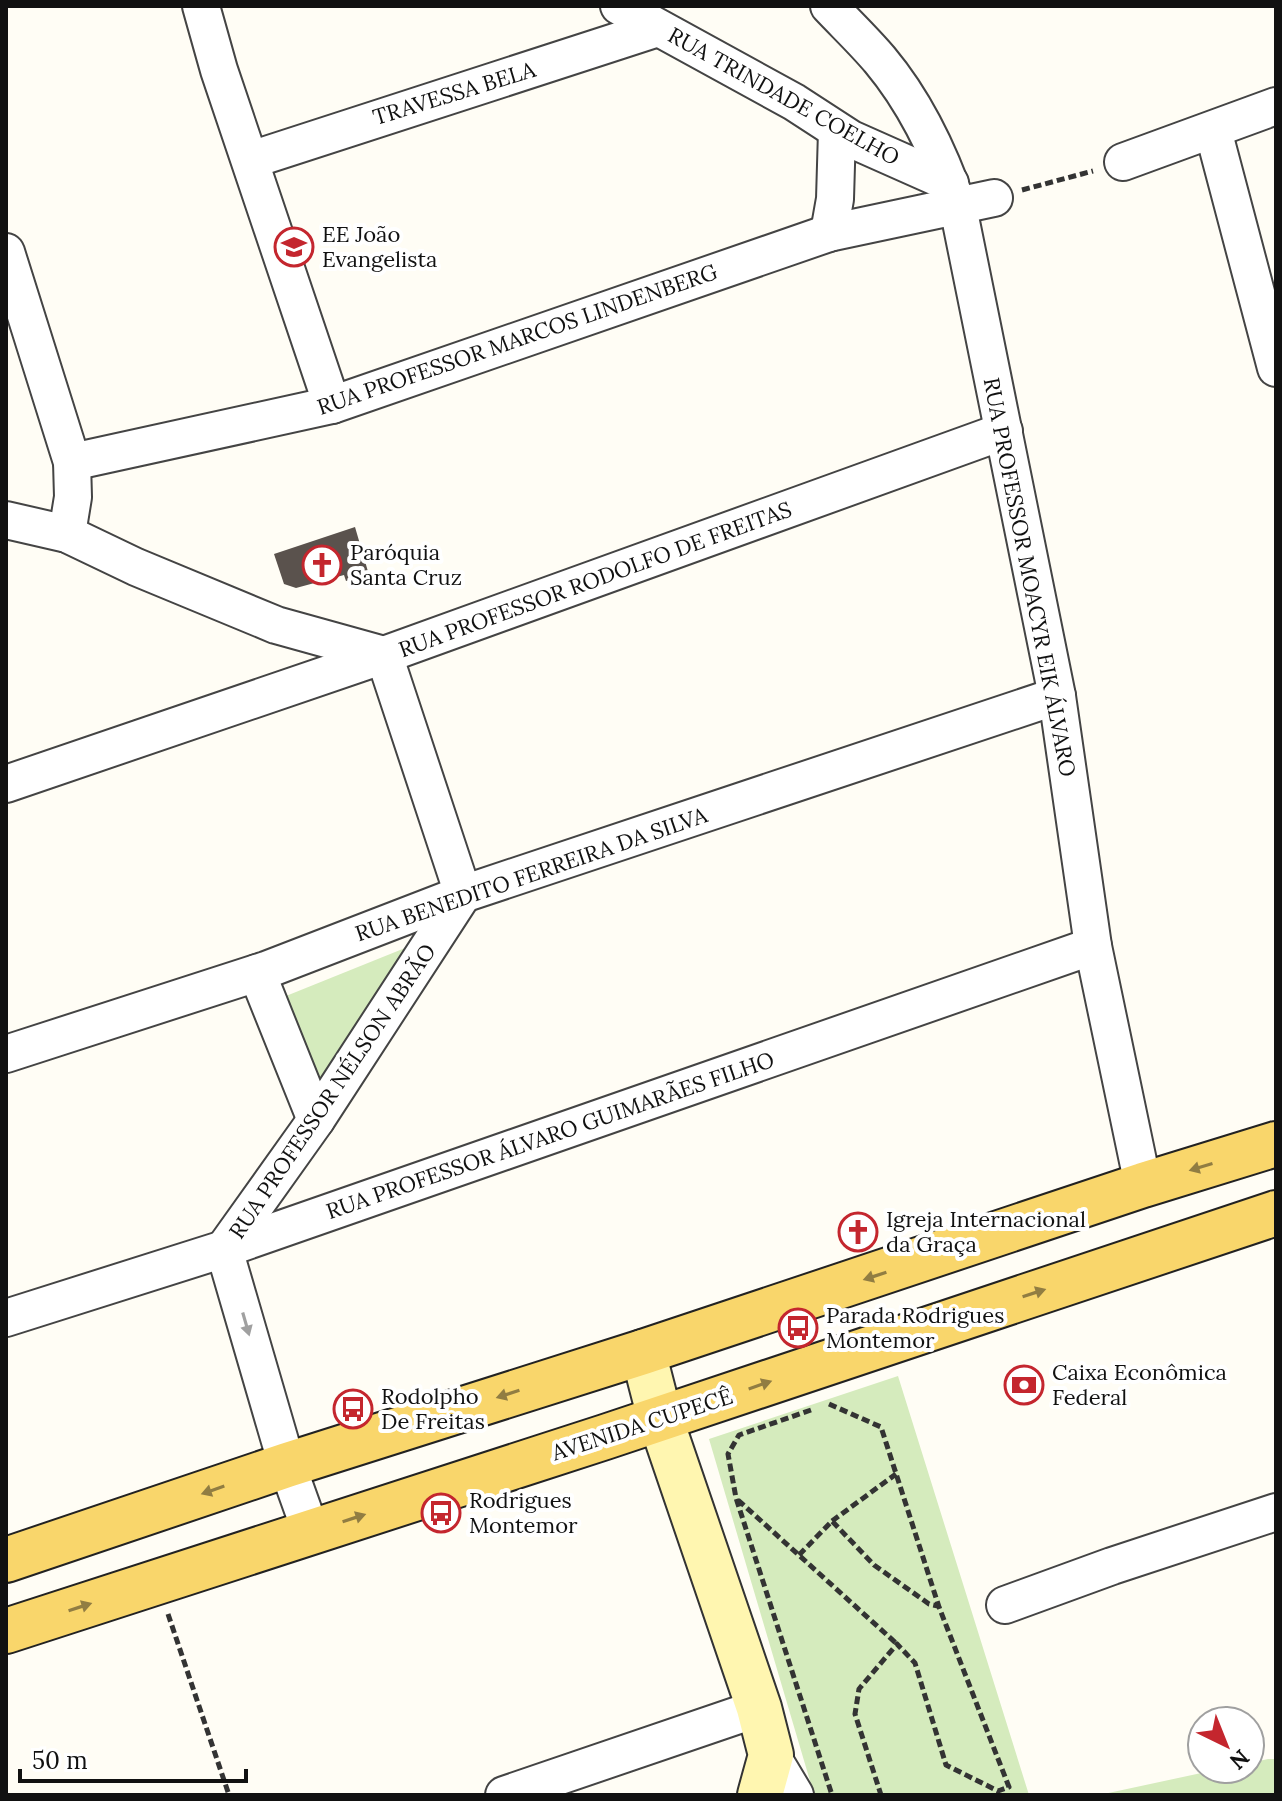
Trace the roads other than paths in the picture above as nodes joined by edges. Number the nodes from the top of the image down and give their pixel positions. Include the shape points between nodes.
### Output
1 (201, 6) edge
2 (619, 6) edge
3 (829, 6) edge
4 (658, 28) junction
5 (1276, 106) edge
6 (1213, 130) junction
7 (837, 131) junction
8 (251, 160) junction
9 (1123, 162) road end
10 (954, 195) junction
11 (994, 198) road end
12 (829, 233) junction
13 (6, 252) edge
14 (1276, 368) edge
15 (332, 405) junction
16 (1004, 431) junction
17 (72, 462) junction
18 (6, 520) edge
19 (67, 534) junction
20 (384, 655) junction
21 (1057, 696) junction
22 (6, 784) edge
23 (463, 894) junction
24 (1093, 946) junction
25 (257, 973) junction
26 (6, 1054) edge
27 (316, 1120) junction
28 (1276, 1144) edge
29 (1143, 1185) junction
30 (1276, 1213) edge
31 (224, 1249) junction
32 (6, 1318) edge
33 (643, 1352) junction
34 (660, 1418) junction
35 (287, 1465) junction
36 (1276, 1512) edge
37 (311, 1532) junction
38 (6, 1560) edge
39 (1005, 1605) dead end
40 (6, 1631) edge
41 (759, 1708) junction
42 (766, 1775) edge
43 (504, 1795) edge
44 (795, 1795) edge

1 - 8 street
2 - 4 street, RUA TRINDADE COELHO
3 - 10 street, RUA PROFESSOR MOACYR EIK ÁLVARO via 881,60 916,112 939,152
4 - 7 street, RUA TRINDADE COELHO
4 - 8 street, TRAVESSA BELA
5 - 6 street
6 - 9 street
6 - 14 street
7 - 10 street, RUA TRINDADE COELHO
7 - 12 street
8 - 15 street
10 - 11 street, RUA PROFESSOR MARCOS LINDENBERG
10 - 12 street, RUA PROFESSOR MARCOS LINDENBERG
10 - 16 street, RUA PROFESSOR MOACYR EIK ÁLVARO
12 - 15 street, RUA PROFESSOR MARCOS LINDENBERG
13 - 17 street
15 - 17 street, RUA PROFESSOR MARCOS LINDENBERG
16 - 20 street, RUA PROFESSOR RODOLFO DE FREITAS
16 - 21 street, RUA PROFESSOR MOACYR EIK ÁLVARO
17 - 19 street
18 - 19 street, RUA PROFESSOR RODOLFO DE FREITAS
19 - 20 street, RUA PROFESSOR RODOLFO DE FREITAS via 276,625
20 - 22 street
20 - 23 street
21 - 23 street, RUA BENEDITO FERREIRA DA SILVA
21 - 24 street, RUA PROFESSOR MOACYR EIK ÁLVARO
23 - 25 street, RUA BENEDITO FERREIRA DA SILVA
23 - 27 street, RUA PROFESSOR NÉLSON ABRÃO
24 - 29 street, RUA PROFESSOR MOACYR EIK ÁLVARO
24 - 31 street, RUA PROFESSOR ÁLVARO GUIMARÃES FILHO
25 - 26 street, RUA BENEDITO FERREIRA DA SILVA
25 - 27 street
27 - 31 street, RUA PROFESSOR NÉLSON ABRÃO
28 -> 29 main road
29 -> 33 main road
34 -> 30 main road, AVENIDA CUPECÊ
31 - 32 street, RUA PROFESSOR ÁLVARO GUIMARÃES FILHO
31 -> 35 street, RUA PROFESSOR NÉLSON ABRÃO
33 - 34 street
33 -> 35 main road
37 -> 34 main road, AVENIDA CUPECÊ
34 - 41 street
35 - 37 street, RUA PROFESSOR NÉLSON ABRÃO
35 -> 38 main road
36 - 39 street
40 -> 37 main road, AVENIDA CUPECÊ
41 - 42 street
41 - 43 street
42 - 44 street

